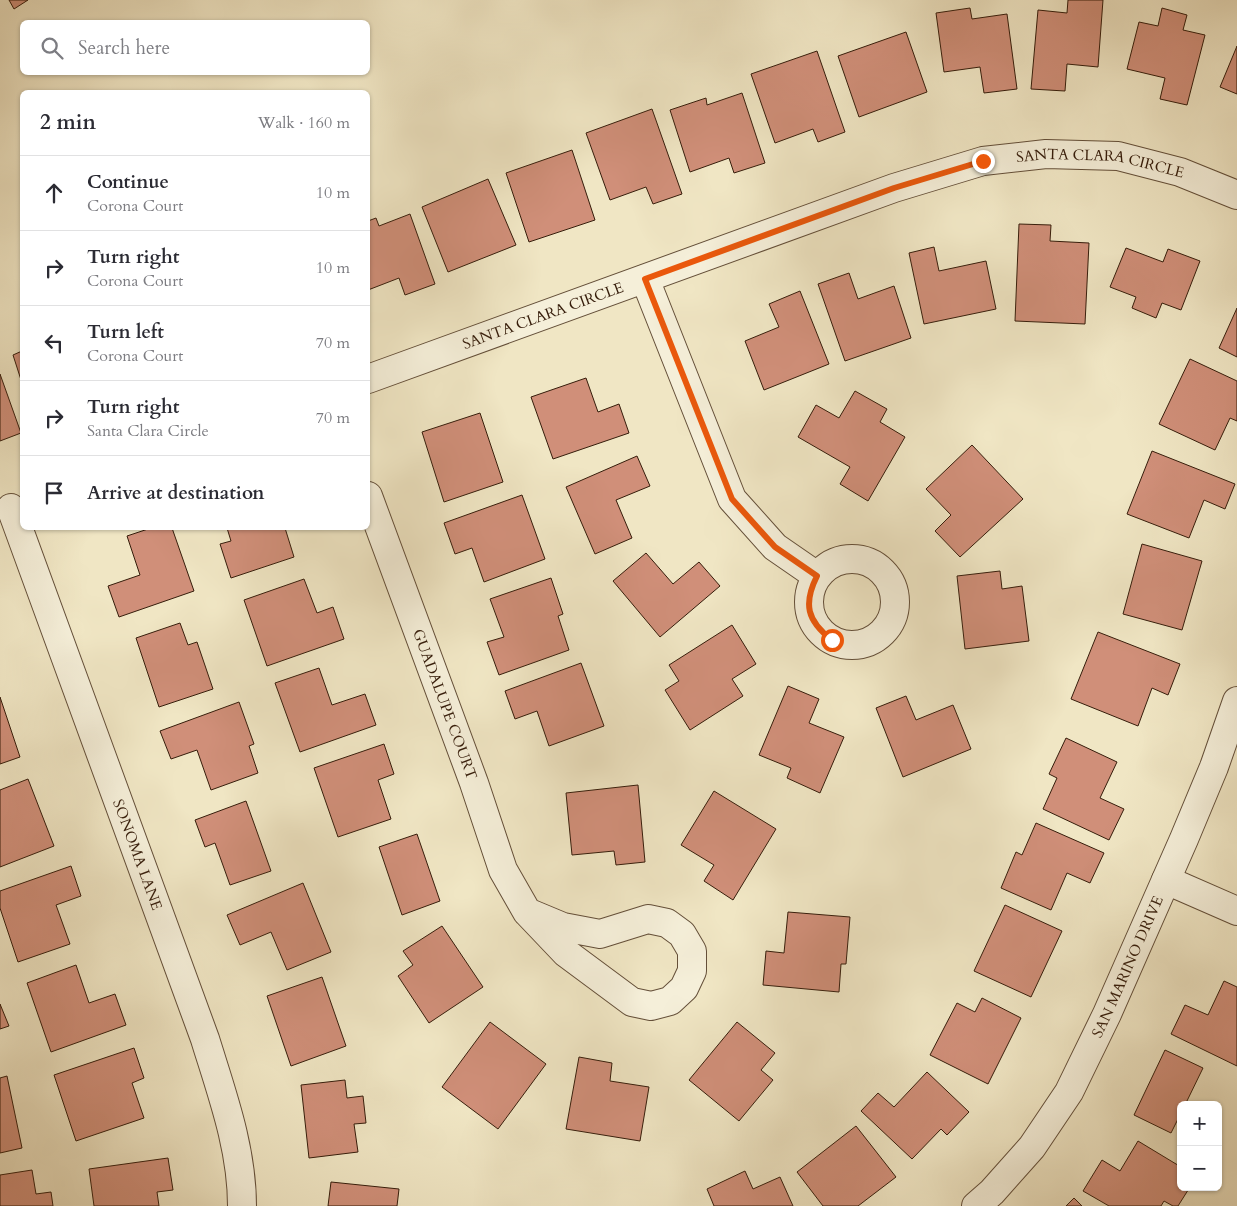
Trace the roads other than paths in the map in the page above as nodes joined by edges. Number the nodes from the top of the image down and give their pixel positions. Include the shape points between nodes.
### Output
1 (1237, 195) edge
2 (645, 279) junction
3 (370, 378) edge
4 (370, 501) edge
5 (11, 508) edge
6 (817, 576) dead end
7 (1237, 701) edge
8 (1166, 880) junction
9 (1237, 911) edge
10 (527, 912) junction
11 (242, 1206) edge
12 (976, 1206) edge

1 - 2 street, SANTA CLARA CIRCLE via 1180,172 1118,156 1046,154 983,161 894,188
2 - 3 street, SANTA CLARA CIRCLE
2 - 6 street via 732,499 775,547
4 - 10 street, GUADALUPE COURT via 503,870
5 - 11 street, SONOMA LANE via 205,1039 231,1124 242,1181
7 - 8 street, SAN MARINO DRIVE via 1214,767
8 - 9 street
8 - 12 street, SAN MARINO DRIVE via 1069,1092 1032,1147
10 - 10 street, GUADALUPE COURT via 566,953 632,1002 651,1006 670,1001 684,988 692,970 692,952 682,934 667,923 648,919 600,934 563,928

